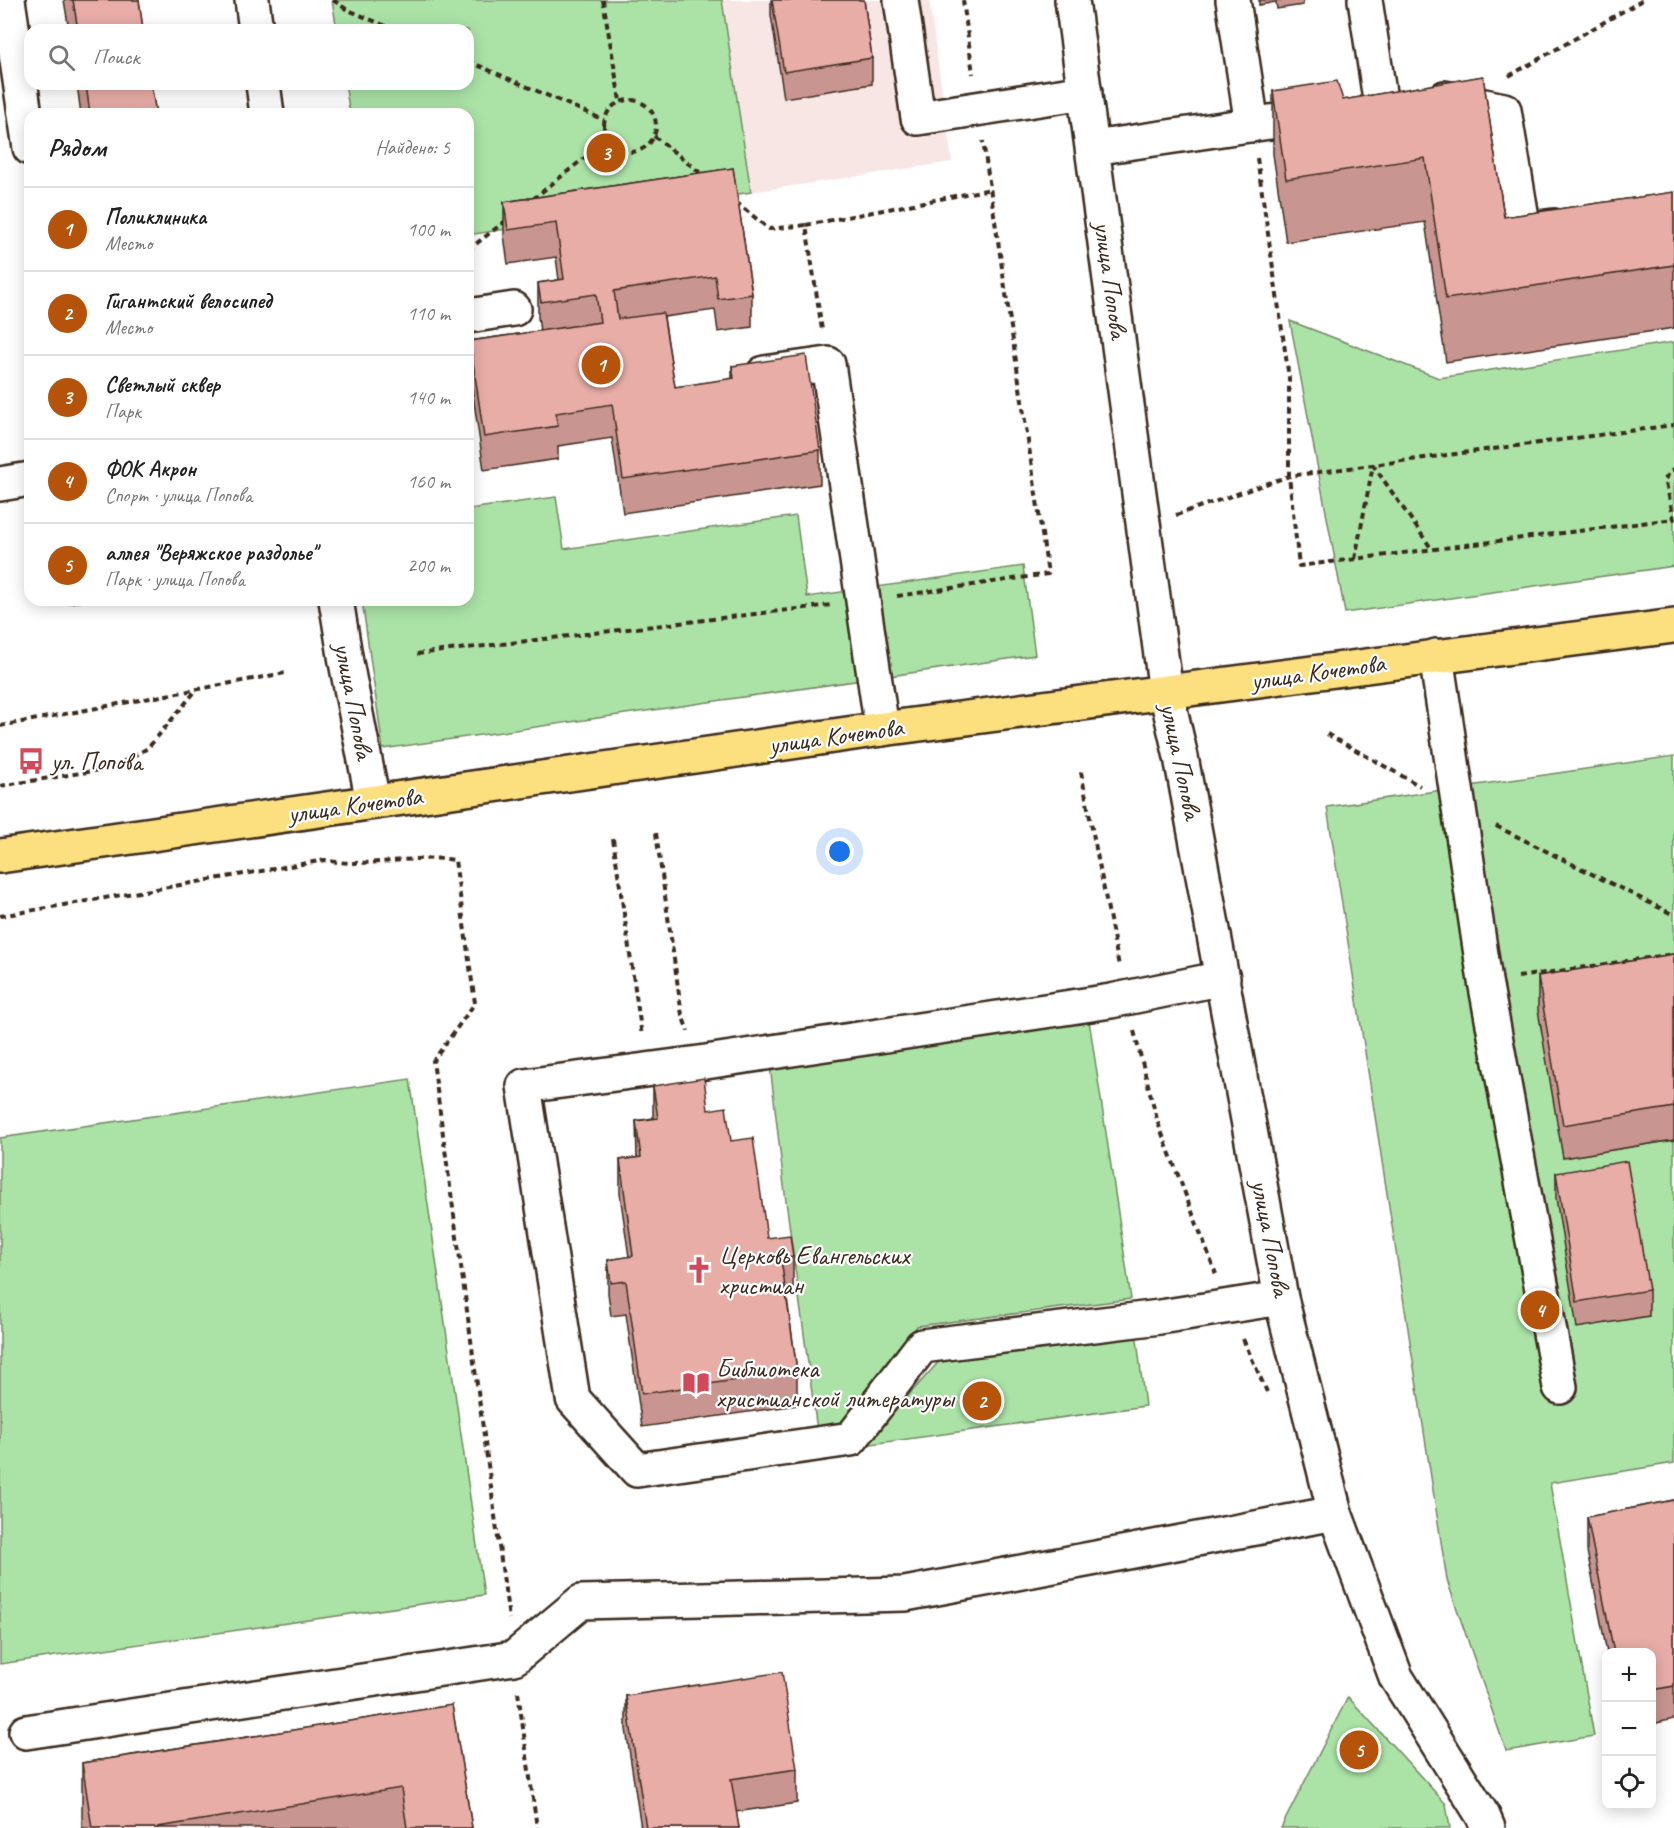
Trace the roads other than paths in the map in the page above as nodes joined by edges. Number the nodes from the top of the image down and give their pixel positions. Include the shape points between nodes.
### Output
1 (8, 0) edge
2 (252, 0) edge
3 (901, 0) edge
4 (1072, 0) edge
5 (1233, 0) edge
6 (1365, 0) edge
7 (255, 24) edge
8 (264, 90) edge
9 (1085, 92) junction
10 (1381, 106) junction
11 (24, 108) edge
12 (266, 108) edge
13 (1252, 125) junction
14 (1093, 148) junction
15 (1582, 221) edge
16 (514, 309) dead end
17 (474, 315) edge
18 (733, 378) edge
19 (24, 480) edge
20 (0, 484) edge
21 (337, 606) edge
22 (1674, 626) edge
23 (1436, 656) junction
24 (1166, 692) junction
25 (882, 729) junction
26 (373, 802) junction
27 (0, 856) edge
28 (1223, 978) junction
29 (1281, 1298) junction
30 (1560, 1387) dead end
31 (1335, 1513) junction
32 (26, 1732) dead end
33 (1488, 1828) edge

1 - 11 street
2 - 7 street
3 - 9 street via 918,118
4 - 9 street, улица Попова
5 - 13 street
6 - 10 street
8 - 12 street
9 - 14 street, улица Попова
10 - 13 street
10 - 15 street via 1439,97 1504,110 1524,230
13 - 14 street
14 - 24 street, улица Попова
16 - 17 street
18 - 25 street via 828,364
19 - 20 street
21 - 26 street, улица Попова
22 - 23 main road, улица Кочетова
23 - 24 main road, улица Кочетова
23 - 30 street via 1485,981
24 - 25 main road, улица Кочетова
24 - 28 street, улица Попова
25 - 26 main road, улица Кочетова
26 - 27 main road, улица Кочетова
28 - 29 street, улица Попова
28 - 29 street via 1126,998 524,1086 573,1399 637,1470 851,1439 922,1346
29 - 31 street, улица Попова
31 - 32 street via 905,1594 581,1602 514,1658
31 - 33 street, улица Попова via 1396,1677

